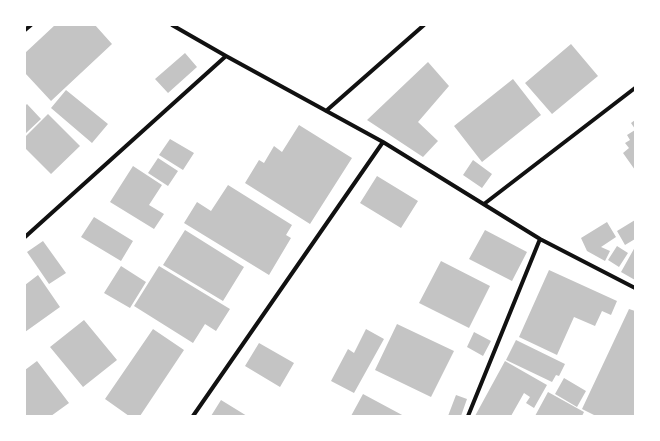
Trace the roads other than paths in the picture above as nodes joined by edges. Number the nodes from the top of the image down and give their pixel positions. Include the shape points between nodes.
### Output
1 (31, 25) edge
2 (172, 25) edge
3 (424, 25) edge
4 (25, 30) edge
5 (226, 56) junction
6 (635, 88) edge
7 (326, 111) junction
8 (383, 142) junction
9 (484, 204) junction
10 (25, 237) edge
11 (540, 239) junction
12 (635, 288) edge
13 (193, 416) edge
14 (468, 416) edge

1 - 4 street
2 - 5 street
3 - 7 street
5 - 7 street
5 - 10 street
6 - 9 street
7 - 8 street
8 - 9 street
8 - 13 street
9 - 11 street
11 - 12 street
11 - 14 street

